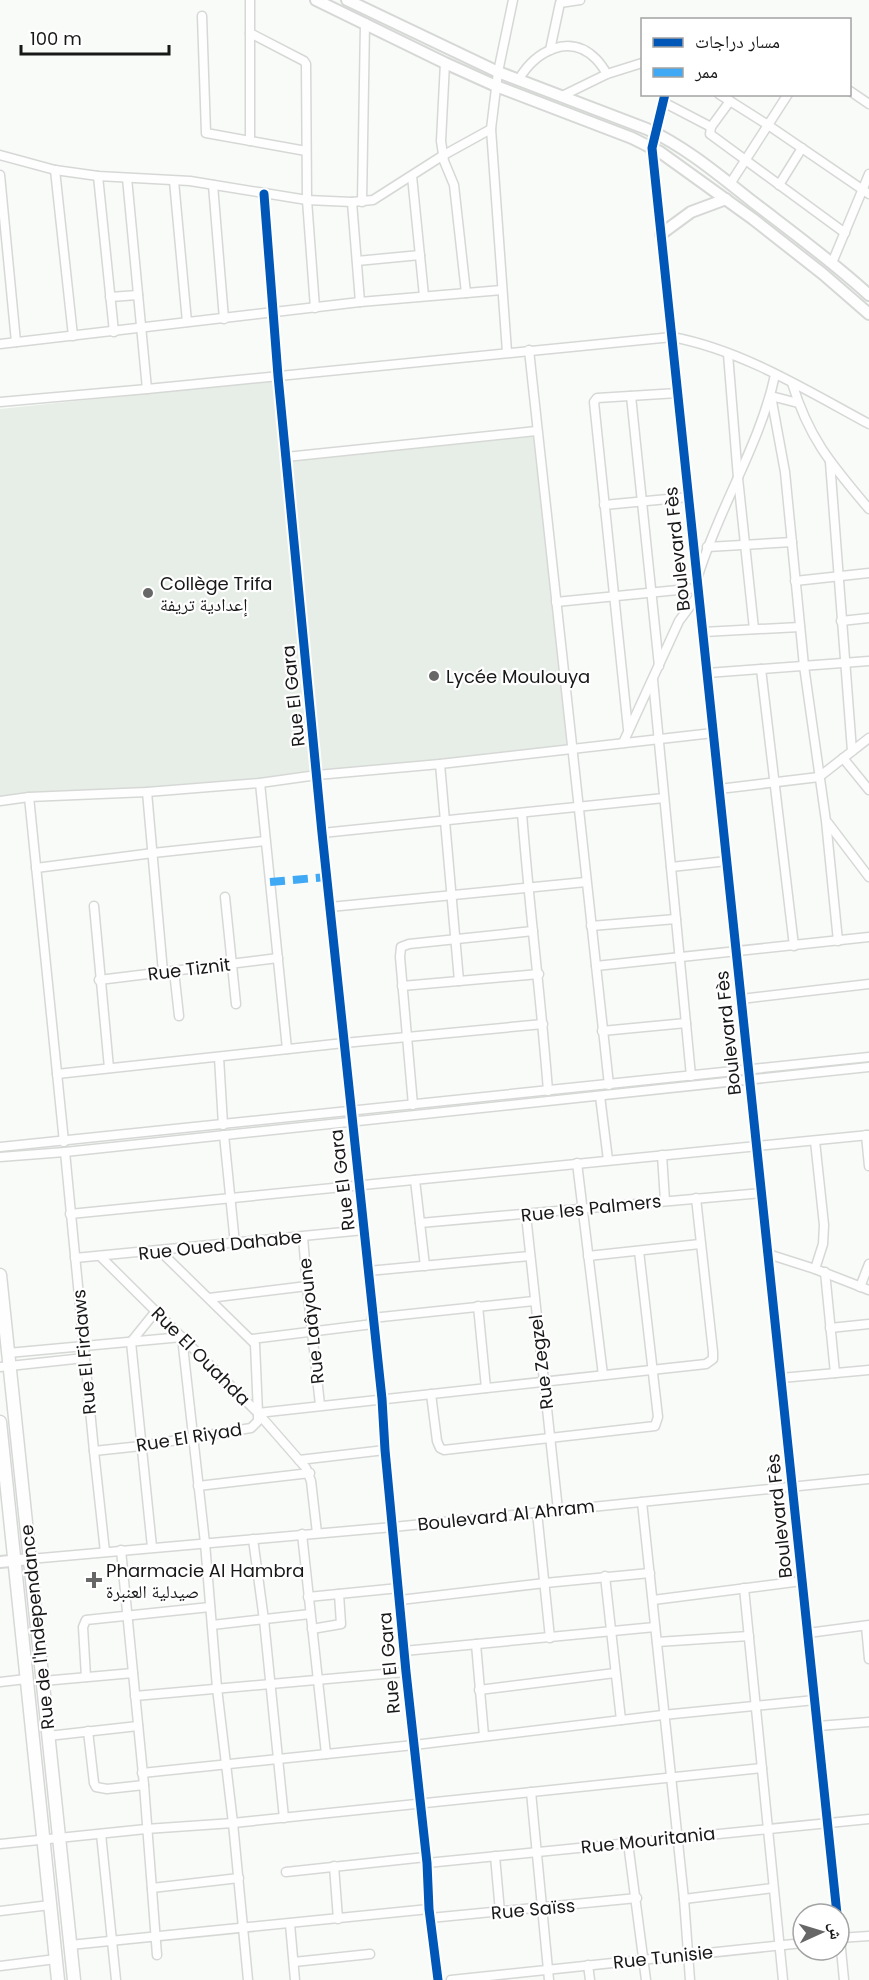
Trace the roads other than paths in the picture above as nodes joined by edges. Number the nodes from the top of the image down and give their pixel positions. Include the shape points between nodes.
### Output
1 (250, 0) edge
2 (316, 0) edge
3 (347, 0) edge
4 (513, 0) edge
5 (580, 0) edge
6 (202, 16) dead end
7 (364, 23) junction
8 (250, 33) junction
9 (550, 50) junction
10 (445, 63) junction
11 (641, 63) edge
12 (498, 72) junction
13 (607, 74) junction
14 (519, 80) junction
15 (496, 86) junction
16 (851, 92) edge
17 (562, 96) junction
18 (722, 96) edge
19 (787, 96) edge
20 (664, 98) edge
21 (730, 101) junction
22 (869, 104) edge
23 (768, 125) junction
24 (711, 127) junction
25 (491, 129) junction
26 (655, 133) junction
27 (250, 141) junction
28 (652, 148) junction
29 (802, 148) junction
30 (306, 151) junction
31 (0, 155) edge
32 (442, 156) junction
33 (746, 160) junction
34 (55, 170) junction
35 (869, 174) edge
36 (0, 175) edge
37 (98, 176) junction
38 (412, 176) junction
39 (127, 178) junction
40 (174, 181) junction
41 (730, 184) junction
42 (213, 185) junction
43 (779, 185) junction
44 (866, 192) edge
45 (264, 194) junction
46 (726, 199) junction
47 (307, 200) junction
48 (352, 202) junction
49 (362, 202) junction
50 (844, 233) junction
51 (661, 234) junction
52 (420, 255) junction
53 (357, 261) junction
54 (832, 263) junction
55 (502, 290) junction
56 (465, 293) junction
57 (138, 295) junction
58 (869, 295) edge
59 (424, 296) junction
60 (110, 297) junction
61 (360, 302) junction
62 (315, 308) junction
63 (273, 313) junction
64 (869, 314) edge
65 (224, 319) junction
66 (187, 322) junction
67 (141, 328) junction
68 (114, 332) junction
69 (73, 336) junction
70 (672, 337) junction
71 (16, 342) junction
72 (0, 344) edge
73 (529, 350) junction
74 (507, 352) junction
75 (728, 354) junction
76 (775, 375) junction
77 (279, 376) junction
78 (792, 383) junction
79 (147, 389) junction
80 (678, 393) junction
81 (631, 396) junction
82 (771, 396) junction
83 (0, 402) edge
84 (798, 403) junction
85 (869, 424) edge
86 (536, 431) junction
87 (286, 457) junction
88 (830, 462) junction
89 (738, 478) junction
90 (689, 497) junction
91 (642, 501) junction
92 (604, 505) junction
93 (869, 509) edge
94 (792, 542) junction
95 (745, 545) junction
96 (707, 548) junction
97 (869, 573) edge
98 (838, 576) junction
99 (795, 580) junction
100 (698, 587) junction
101 (651, 592) junction
102 (613, 596) junction
103 (556, 602) junction
104 (869, 618) edge
105 (841, 621) junction
106 (800, 627) junction
107 (754, 629) junction
108 (703, 632) junction
109 (869, 661) edge
110 (844, 663) junction
111 (659, 666) junction
112 (804, 666) junction
113 (761, 669) junction
114 (707, 673) junction
115 (653, 680) junction
116 (628, 729) junction
117 (713, 734) junction
118 (869, 738) edge
119 (658, 740) junction
120 (623, 743) junction
121 (572, 748) junction
122 (852, 751) junction
123 (843, 758) junction
124 (440, 764) junction
125 (317, 775) junction
126 (819, 777) junction
127 (775, 782) junction
128 (260, 783) junction
129 (719, 789) junction
130 (869, 790) edge
131 (147, 792) junction
132 (29, 797) junction
133 (664, 798) junction
134 (0, 801) edge
135 (578, 807) junction
136 (522, 813) junction
137 (445, 820) junction
138 (826, 821) junction
139 (322, 833) junction
140 (265, 841) junction
141 (153, 853) junction
142 (727, 861) junction
143 (670, 867) junction
144 (36, 868) junction
145 (869, 877) edge
146 (586, 882) junction
147 (528, 887) junction
148 (451, 894) junction
149 (225, 897) dead end
150 (93, 906) dead end
151 (330, 907) junction
152 (676, 919) junction
153 (591, 926) junction
154 (533, 931) junction
155 (869, 938) edge
156 (455, 939) junction
157 (838, 941) junction
158 (794, 946) junction
159 (736, 952) junction
160 (278, 958) junction
161 (680, 958) junction
162 (232, 964) junction
163 (596, 966) junction
164 (174, 971) junction
165 (163, 972) junction
166 (539, 974) junction
167 (99, 980) junction
168 (459, 981) junction
169 (869, 984) edge
170 (402, 986) junction
171 (741, 999) junction
172 (236, 1004) dead end
173 (179, 1016) dead end
174 (686, 1023) junction
175 (543, 1024) junction
176 (602, 1031) junction
177 (408, 1037) junction
178 (344, 1043) junction
179 (287, 1049) junction
180 (219, 1057) junction
181 (869, 1057) edge
182 (869, 1067) edge
183 (110, 1068) junction
184 (57, 1074) junction
185 (749, 1074) junction
186 (692, 1076) junction
187 (609, 1085) junction
188 (548, 1091) junction
189 (600, 1096) junction
190 (413, 1105) junction
191 (350, 1112) junction
192 (351, 1122) junction
193 (224, 1130) junction
194 (868, 1135) edge
195 (815, 1141) junction
196 (64, 1142) junction
197 (757, 1146) junction
198 (0, 1147) edge
199 (65, 1152) junction
200 (662, 1155) junction
201 (0, 1157) edge
202 (608, 1160) junction
203 (577, 1163) junction
204 (869, 1166) edge
205 (415, 1180) junction
206 (359, 1186) junction
207 (762, 1193) junction
208 (231, 1198) junction
209 (696, 1198) junction
210 (665, 1201) junction
211 (582, 1208) junction
212 (70, 1215) junction
213 (526, 1215) junction
214 (420, 1224) junction
215 (364, 1230) junction
216 (303, 1237) junction
217 (236, 1244) junction
218 (700, 1244) junction
219 (160, 1251) junction
220 (639, 1251) junction
221 (768, 1254) junction
222 (100, 1256) junction
223 (530, 1256) junction
224 (588, 1256) junction
225 (75, 1258) junction
226 (869, 1264) edge
227 (425, 1266) junction
228 (815, 1269) junction
229 (368, 1271) junction
230 (825, 1272) junction
231 (0, 1275) edge
232 (307, 1286) junction
233 (864, 1288) edge
234 (209, 1298) junction
235 (534, 1301) junction
236 (478, 1306) junction
237 (156, 1311) junction
238 (373, 1321) junction
239 (869, 1324) edge
240 (830, 1328) junction
241 (312, 1332) junction
242 (182, 1337) junction
243 (252, 1339) junction
244 (131, 1342) junction
245 (83, 1346) junction
246 (84, 1358) junction
247 (6, 1362) edge
248 (652, 1369) junction
249 (869, 1370) edge
250 (834, 1373) junction
251 (603, 1375) junction
252 (781, 1378) junction
253 (544, 1381) junction
254 (486, 1388) junction
255 (431, 1394) junction
256 (382, 1399) junction
257 (320, 1405) junction
258 (258, 1413) junction
259 (0, 1422) edge
260 (193, 1438) junction
261 (550, 1438) junction
262 (141, 1446) junction
263 (384, 1450) junction
264 (94, 1451) junction
265 (299, 1460) junction
266 (310, 1473) junction
267 (869, 1479) edge
268 (198, 1486) junction
269 (793, 1486) junction
270 (642, 1502) junction
271 (558, 1510) junction
272 (537, 1512) junction
273 (393, 1527) junction
274 (317, 1533) junction
275 (302, 1534) junction
276 (253, 1539) junction
277 (205, 1543) junction
278 (152, 1548) junction
279 (121, 1550) junction
280 (105, 1552) junction
281 (30, 1559) junction
282 (14, 1561) junction
283 (0, 1562) edge
284 (650, 1573) junction
285 (605, 1576) junction
286 (802, 1581) junction
287 (545, 1583) junction
288 (399, 1588) junction
289 (744, 1588) junction
290 (339, 1594) junction
291 (308, 1597) junction
292 (400, 1600) junction
293 (653, 1600) junction
294 (210, 1607) junction
295 (310, 1614) junction
296 (127, 1617) junction
297 (264, 1620) junction
298 (212, 1625) junction
299 (867, 1625) edge
300 (655, 1627) junction
301 (312, 1629) junction
302 (610, 1631) junction
303 (808, 1633) junction
304 (749, 1636) junction
305 (550, 1638) junction
306 (657, 1642) junction
307 (476, 1644) junction
308 (405, 1651) junction
309 (869, 1659) edge
310 (406, 1672) junction
311 (133, 1673) junction
312 (615, 1673) junction
313 (86, 1677) junction
314 (26, 1679) junction
315 (318, 1679) junction
316 (43, 1681) junction
317 (0, 1682) edge
318 (269, 1683) junction
319 (217, 1688) junction
320 (479, 1690) junction
321 (135, 1696) junction
322 (815, 1700) junction
323 (756, 1704) junction
324 (663, 1715) junction
325 (621, 1720) junction
326 (869, 1722) edge
327 (138, 1726) junction
328 (818, 1726) junction
329 (88, 1731) junction
330 (48, 1736) junction
331 (484, 1736) junction
332 (414, 1745) junction
333 (326, 1754) junction
334 (279, 1760) junction
335 (225, 1765) junction
336 (762, 1767) junction
337 (142, 1773) junction
338 (670, 1777) junction
339 (144, 1785) junction
340 (531, 1792) junction
341 (419, 1803) junction
342 (284, 1818) junction
343 (869, 1819) edge
344 (233, 1823) junction
345 (828, 1823) junction
346 (146, 1829) junction
347 (768, 1830) junction
348 (101, 1834) junction
349 (676, 1837) junction
350 (59, 1838) junction
351 (43, 1840) junction
352 (628, 1843) junction
353 (0, 1844) edge
354 (537, 1851) junction
355 (495, 1856) junction
356 (426, 1860) junction
357 (334, 1866) junction
358 (286, 1872) dead end
359 (239, 1878) junction
360 (152, 1888) junction
361 (773, 1888) junction
362 (637, 1898) junction
363 (684, 1899) junction
364 (836, 1902) edge
365 (50, 1905) junction
366 (542, 1908) junction
367 (0, 1911) edge
368 (500, 1912) junction
369 (430, 1914) junction
370 (338, 1919) junction
371 (290, 1924) junction
372 (244, 1929) junction
373 (851, 1935) edge
374 (869, 1935) edge
375 (156, 1937) junction
376 (112, 1941) junction
377 (791, 1944) edge
378 (70, 1945) junction
379 (780, 1945) junction
380 (370, 1954) dead end
381 (157, 1955) dead end
382 (688, 1955) junction
383 (56, 1959) junction
384 (644, 1959) junction
385 (294, 1962) junction
386 (842, 1962) edge
387 (588, 1965) junction
388 (0, 1966) edge
389 (548, 1969) junction
390 (497, 1977) edge
391 (58, 1980) edge
392 (74, 1980) edge
393 (116, 1980) edge
394 (248, 1980) edge
395 (295, 1980) edge
396 (438, 1980) edge
397 (451, 1980) edge
398 (549, 1980) edge
399 (590, 1980) edge
400 (646, 1980) edge
401 (690, 1980) edge
402 (783, 1980) edge
403 (844, 1980) edge

1 - 8 street
2 - 7 street
3 - 12 street
4 - 12 street
5 - 9 street via 560,3
6 - 27 street via 205,131
7 - 10 street
7 - 49 street
8 - 27 street
8 - 30 street via 305,62
9 - 13 street via 577,46 595,58
9 - 14 street via 527,66
10 - 15 street
10 - 32 street
11 - 13 street
12 - 14 street
12 - 15 street
13 - 17 street
14 - 17 street
15 - 25 street
15 - 28 street
16 - 22 street
17 - 26 street
18 - 21 street
19 - 23 street
20 - 24 street
20 - 26 street, Boulevard Fès
21 - 23 street
21 - 24 street
23 - 29 street
23 - 33 street
24 - 33 street via 710,134
25 - 32 street
25 - 55 street
26 - 28 street, Boulevard Fès
26 - 41 street
27 - 30 street
28 - 46 street
28 - 51 street, Boulevard Fès
29 - 43 street
29 - 44 street
30 - 47 street
31 - 34 street
32 - 38 street
32 - 56 street via 454,185
33 - 41 street
33 - 43 street
34 - 37 street
34 - 69 street
35 - 44 street
36 - 71 street
37 - 39 street
37 - 60 street
38 - 49 street via 373,200
38 - 52 street
39 - 40 street
39 - 57 street
40 - 42 street
40 - 66 street
41 - 54 street
42 - 45 street
42 - 65 street
43 - 50 street
44 - 50 street
45 - 47 street
45 - 63 street, Rue El Gara
46 - 51 street via 691,212
46 - 64 street
47 - 48 street
47 - 62 street
48 - 49 street
48 - 53 street
50 - 54 street
51 - 70 street, Boulevard Fès
52 - 53 street
52 - 59 street
53 - 61 street
54 - 58 street
55 - 56 street
55 - 74 street
56 - 59 street
57 - 60 street
57 - 67 street
59 - 61 street
60 - 68 street
61 - 62 street
62 - 63 street
63 - 65 street
63 - 77 street, Rue El Gara
65 - 66 street
66 - 67 street
67 - 68 street
67 - 79 street
68 - 69 street
69 - 71 street
70 - 73 street
70 - 75 street
70 - 80 street, Boulevard Fès
71 - 72 street
73 - 74 street
73 - 86 street
74 - 77 street
75 - 76 street
75 - 89 street
76 - 78 street
76 - 82 street
77 - 79 street
77 - 87 street, Rue El Gara
78 - 84 street
78 - 85 street
79 - 83 street
80 - 81 street
80 - 90 street, Boulevard Fès
81 - 91 street
81 - 92 street via 597,398 594,402
82 - 84 street
82 - 89 street
82 - 94 street via 785,472
84 - 88 street
86 - 87 street
86 - 103 street
87 - 125 street, Rue El Gara
88 - 93 street
88 - 98 street
89 - 95 street
89 - 96 street
90 - 91 street
90 - 100 street, Boulevard Fès
91 - 92 street
91 - 101 street
92 - 102 street
94 - 95 street
94 - 99 street
95 - 96 street
95 - 107 street
96 - 100 street
97 - 98 street
98 - 99 street
98 - 105 street
99 - 106 street
100 - 101 street
100 - 108 street, Boulevard Fès
100 - 111 street
101 - 102 street
101 - 111 street
102 - 103 street
102 - 116 street
103 - 121 street
104 - 105 street
105 - 110 street
106 - 107 street
106 - 112 street
107 - 108 street
108 - 114 street, Boulevard Fès
109 - 110 street
110 - 112 street
110 - 122 street
111 - 115 street
112 - 113 street
112 - 126 street
113 - 114 street
113 - 127 street
114 - 117 street, Boulevard Fès
115 - 116 street
115 - 119 street
116 - 120 street
117 - 119 street
117 - 129 street, Boulevard Fès
118 - 122 street
119 - 120 street
119 - 133 street
120 - 121 street
121 - 124 street
121 - 135 street
122 - 123 street
123 - 126 street
123 - 130 street
124 - 125 street
124 - 137 street
125 - 128 street
125 - 139 street, Rue El Gara
126 - 127 street
126 - 138 street
127 - 129 street
127 - 158 street
128 - 131 street
128 - 140 street
129 - 142 street, Boulevard Fès
131 - 132 street
131 - 141 street
132 - 134 street
132 - 144 street
133 - 135 street
133 - 143 street
135 - 136 street
135 - 146 street
136 - 137 street
136 - 147 street
137 - 139 street
137 - 148 street
138 - 145 street
138 - 157 street
139 - 151 street, Rue El Gara
140 - 141 street
140 - 160 street
141 - 144 street
141 - 165 street
142 - 143 street
142 - 159 street, Boulevard Fès
143 - 152 street
144 - 184 street
146 - 147 street
146 - 153 street
147 - 148 street
147 - 154 street
148 - 151 street
148 - 156 street
149 - 162 street
150 - 167 street
151 - 178 street, Rue El Gara
152 - 153 street
152 - 161 street
153 - 163 street
154 - 156 street
154 - 166 street
155 - 157 street
156 - 168 street
156 - 170 street via 401,947
157 - 158 street
158 - 159 street
159 - 161 street
159 - 171 street, Boulevard Fès
160 - 162 street, Rue Tiznit
160 - 179 street
161 - 163 street
161 - 174 street
162 - 164 street, Rue Tiznit
162 - 172 street
163 - 176 street
164 - 165 street, Rue Tiznit
164 - 173 street
165 - 167 street, Rue Tiznit
166 - 168 street
166 - 175 street
167 - 183 street
168 - 170 street
169 - 171 street
170 - 177 street
171 - 185 street, Boulevard Fès
174 - 176 street
174 - 186 street
175 - 177 street
175 - 188 street
176 - 187 street
177 - 178 street
177 - 190 street
178 - 179 street
178 - 191 street, Rue El Gara
179 - 180 street
180 - 183 street
180 - 193 street
181 - 185 street
182 - 185 street
183 - 184 street
184 - 196 street
185 - 186 street
185 - 189 street
185 - 197 street, Boulevard Fès
186 - 187 street
187 - 188 street
188 - 190 street
189 - 192 street
189 - 202 street
190 - 191 street
191 - 192 street, Rue El Gara
191 - 193 street
192 - 193 street
192 - 206 street, Rue El Gara
193 - 196 street
193 - 199 street
193 - 208 street
194 - 195 street
194 - 204 street
195 - 197 street
195 - 228 street via 824,1225
196 - 198 street
197 - 200 street
197 - 207 street, Boulevard Fès
199 - 201 street
199 - 212 street, Rue El Firdaws
200 - 202 street
200 - 210 street
202 - 203 street
203 - 205 street
203 - 211 street
205 - 206 street
205 - 214 street
206 - 208 street
206 - 215 street, Rue El Gara
207 - 209 street, Rue les Palmers
207 - 221 street, Boulevard Fès
208 - 212 street
208 - 217 street
209 - 210 street, Rue les Palmers
209 - 218 street
210 - 211 street, Rue les Palmers
211 - 213 street, Rue les Palmers
211 - 224 street
212 - 225 street, Rue El Firdaws
213 - 214 street, Rue les Palmers
213 - 223 street, Rue Zegzel
214 - 227 street
215 - 216 street, Rue Oued Dahabe
215 - 229 street, Rue El Gara
216 - 217 street, Rue Oued Dahabe
216 - 232 street, Rue Laâyoune
217 - 219 street, Rue Oued Dahabe
218 - 220 street
218 - 248 street, Rue El Riyad via 713,1359 706,1364
219 - 222 street, Rue Oued Dahabe
219 - 234 street
220 - 224 street
220 - 248 street
221 - 228 street
221 - 252 street, Boulevard Fès
222 - 225 street, Rue Oued Dahabe
222 - 237 street, Rue El Ouahda
223 - 227 street
223 - 235 street, Rue Zegzel
224 - 251 street
225 - 245 street, Rue El Firdaws
226 - 233 street
227 - 229 street
228 - 230 street
229 - 238 street, Rue El Gara
230 - 233 street
230 - 240 street
231 - 247 main road, Rue de l'Independance
232 - 234 street
232 - 241 street, Rue Laâyoune
234 - 243 street
235 - 236 street
235 - 253 street, Rue Zegzel
236 - 238 street
236 - 254 street
237 - 242 street, Rue El Ouahda
237 - 244 street
238 - 241 street
238 - 256 street, Rue El Gara
239 - 240 street
240 - 250 street
241 - 243 street
241 - 257 street, Rue Laâyoune
242 - 244 street
242 - 258 street, Rue El Ouahda
242 - 260 street
243 - 258 street via 256,1348
244 - 245 street
244 - 262 street
245 - 246 street, Rue El Firdaws
245 - 247 street
246 - 247 street
246 - 264 street, Rue El Firdaws
247 - 281 main road, Rue de l'Independance
248 - 251 street, Rue El Riyad
248 - 261 street via 658,1417 655,1426
249 - 250 street
250 - 252 street
251 - 253 street, Rue El Riyad
252 - 269 street, Boulevard Fès
253 - 254 street, Rue El Riyad
253 - 261 street, Rue Zegzel
254 - 255 street, Rue El Riyad
255 - 256 street, Rue El Riyad
255 - 261 street via 437,1441 444,1450
256 - 257 street, Rue El Riyad
256 - 263 street, Rue El Gara
257 - 258 street, Rue El Riyad
258 - 260 street, Rue El Riyad via 258,1421 251,1428
258 - 265 street, Rue El Ouahda
259 - 282 main road, Rue de l'Independance
260 - 262 street, Rue El Riyad
260 - 268 street
261 - 271 street, Rue Zegzel
262 - 264 street, Rue El Riyad
262 - 278 street
263 - 265 street
263 - 273 street, Rue El Gara
264 - 280 street, Rue El Firdaws
265 - 266 street, Rue El Ouahda
266 - 268 street
266 - 274 street
267 - 269 street, Boulevard Al Ahram
268 - 277 street
269 - 270 street, Boulevard Al Ahram
269 - 286 street, Boulevard Fès
270 - 271 street, Boulevard Al Ahram
270 - 284 street
271 - 272 street, Boulevard Al Ahram
272 - 273 street, Boulevard Al Ahram
272 - 287 street
273 - 274 street, Boulevard Al Ahram
273 - 288 street, Rue El Gara
274 - 275 street, Boulevard Al Ahram
275 - 276 street, Boulevard Al Ahram
275 - 291 street
276 - 277 street, Boulevard Al Ahram
276 - 297 street
277 - 278 street, Boulevard Al Ahram
277 - 294 street
278 - 279 street, Boulevard Al Ahram
279 - 280 street, Boulevard Al Ahram
279 - 296 street
280 - 281 street, Boulevard Al Ahram
281 - 282 street, Boulevard Al Ahram
281 - 316 main road, Rue de l'Independance
282 - 283 street, Boulevard Al Ahram
282 - 314 main road, Rue de l'Independance
284 - 285 street
284 - 293 street
285 - 287 street
285 - 302 street
286 - 289 street
286 - 303 street, Boulevard Fès
287 - 292 street
287 - 305 street
288 - 290 street
288 - 292 street, Rue El Gara
289 - 293 street
289 - 304 street
290 - 291 street
290 - 301 street via 341,1624
291 - 295 street
292 - 308 street, Rue El Gara
293 - 300 street
294 - 296 street
294 - 298 street
295 - 297 street
295 - 301 street
296 - 311 street
296 - 313 street via 88,1619 84,1623
297 - 298 street
297 - 318 street
298 - 319 street
299 - 303 street
299 - 309 street
300 - 302 street
300 - 306 street
301 - 315 street
302 - 305 street
302 - 312 street
303 - 322 street, Boulevard Fès
304 - 306 street
304 - 323 street
305 - 307 street
306 - 324 street
307 - 308 street
307 - 320 street
308 - 310 street, Rue El Gara
310 - 315 street
310 - 332 street, Rue El Gara
311 - 313 street
311 - 321 street
312 - 320 street
312 - 325 street
313 - 316 street
314 - 317 street
314 - 351 main road, Rue de l'Independance
315 - 318 street
315 - 333 street
316 - 330 main road, Rue de l'Independance
318 - 319 street
318 - 334 street
319 - 321 street
319 - 335 street
320 - 331 street
321 - 327 street
322 - 323 street
322 - 328 street, Boulevard Fès
323 - 324 street
323 - 336 street
324 - 325 street
324 - 338 street
325 - 331 street
326 - 328 street
327 - 329 street
327 - 337 street
328 - 345 street, Boulevard Fès
329 - 330 street
329 - 339 street via 96,1787 107,1790
330 - 350 main road, Rue de l'Independance
331 - 332 street
332 - 333 street
332 - 341 street, Rue El Gara
333 - 334 street
334 - 335 street
334 - 342 street
335 - 337 street
335 - 344 street
336 - 338 street
336 - 347 street
337 - 339 street
338 - 340 street
338 - 349 street
339 - 346 street
340 - 341 street
340 - 354 street
341 - 342 street
341 - 356 street, Rue El Gara
342 - 344 street
343 - 345 street, Rue Mouritania
344 - 346 street
344 - 359 street
345 - 347 street, Rue Mouritania
345 - 364 street, Boulevard Fès
346 - 348 street
346 - 360 street
347 - 349 street, Rue Mouritania
347 - 361 street
348 - 350 street
348 - 376 street
349 - 352 street, Rue Mouritania
349 - 363 street
350 - 351 street
350 - 378 main road, Rue de l'Independance
351 - 353 street
351 - 365 main road, Rue de l'Independance
352 - 354 street, Rue Mouritania
352 - 362 street
354 - 355 street, Rue Mouritania
354 - 366 street
355 - 356 street, Rue Mouritania
355 - 368 street
356 - 357 street, Rue Mouritania
356 - 369 street, Rue El Gara
357 - 358 street, Rue Mouritania
357 - 370 street
359 - 360 street
359 - 372 street
360 - 375 street
361 - 363 street
361 - 379 street
362 - 366 street, Rue Saïss
362 - 384 street
363 - 382 street
365 - 367 street
365 - 383 main road, Rue de l'Independance
366 - 368 street, Rue Saïss
366 - 389 street
368 - 369 street, Rue Saïss
369 - 370 street, Rue Saïss
369 - 396 street, Rue El Gara
370 - 371 street, Rue Saïss
371 - 372 street, Rue Saïss
371 - 385 street
372 - 375 street, Rue Saïss
372 - 394 street
373 - 374 street
375 - 376 street, Rue Saïss
375 - 381 street
376 - 378 street, Rue Saïss
376 - 393 street
377 - 379 street, Rue Tunisie
378 - 392 main road, Rue de l'Independance
379 - 382 street, Rue Tunisie
379 - 402 street
380 - 385 street
382 - 384 street, Rue Tunisie
382 - 401 street
383 - 388 street
383 - 391 main road, Rue de l'Independance
384 - 387 street, Rue Tunisie
384 - 400 street
385 - 395 street
386 - 403 street
387 - 389 street, Rue Tunisie
387 - 399 street
389 - 390 street, Rue Tunisie
389 - 398 street
390 - 397 street, Rue Tunisie

